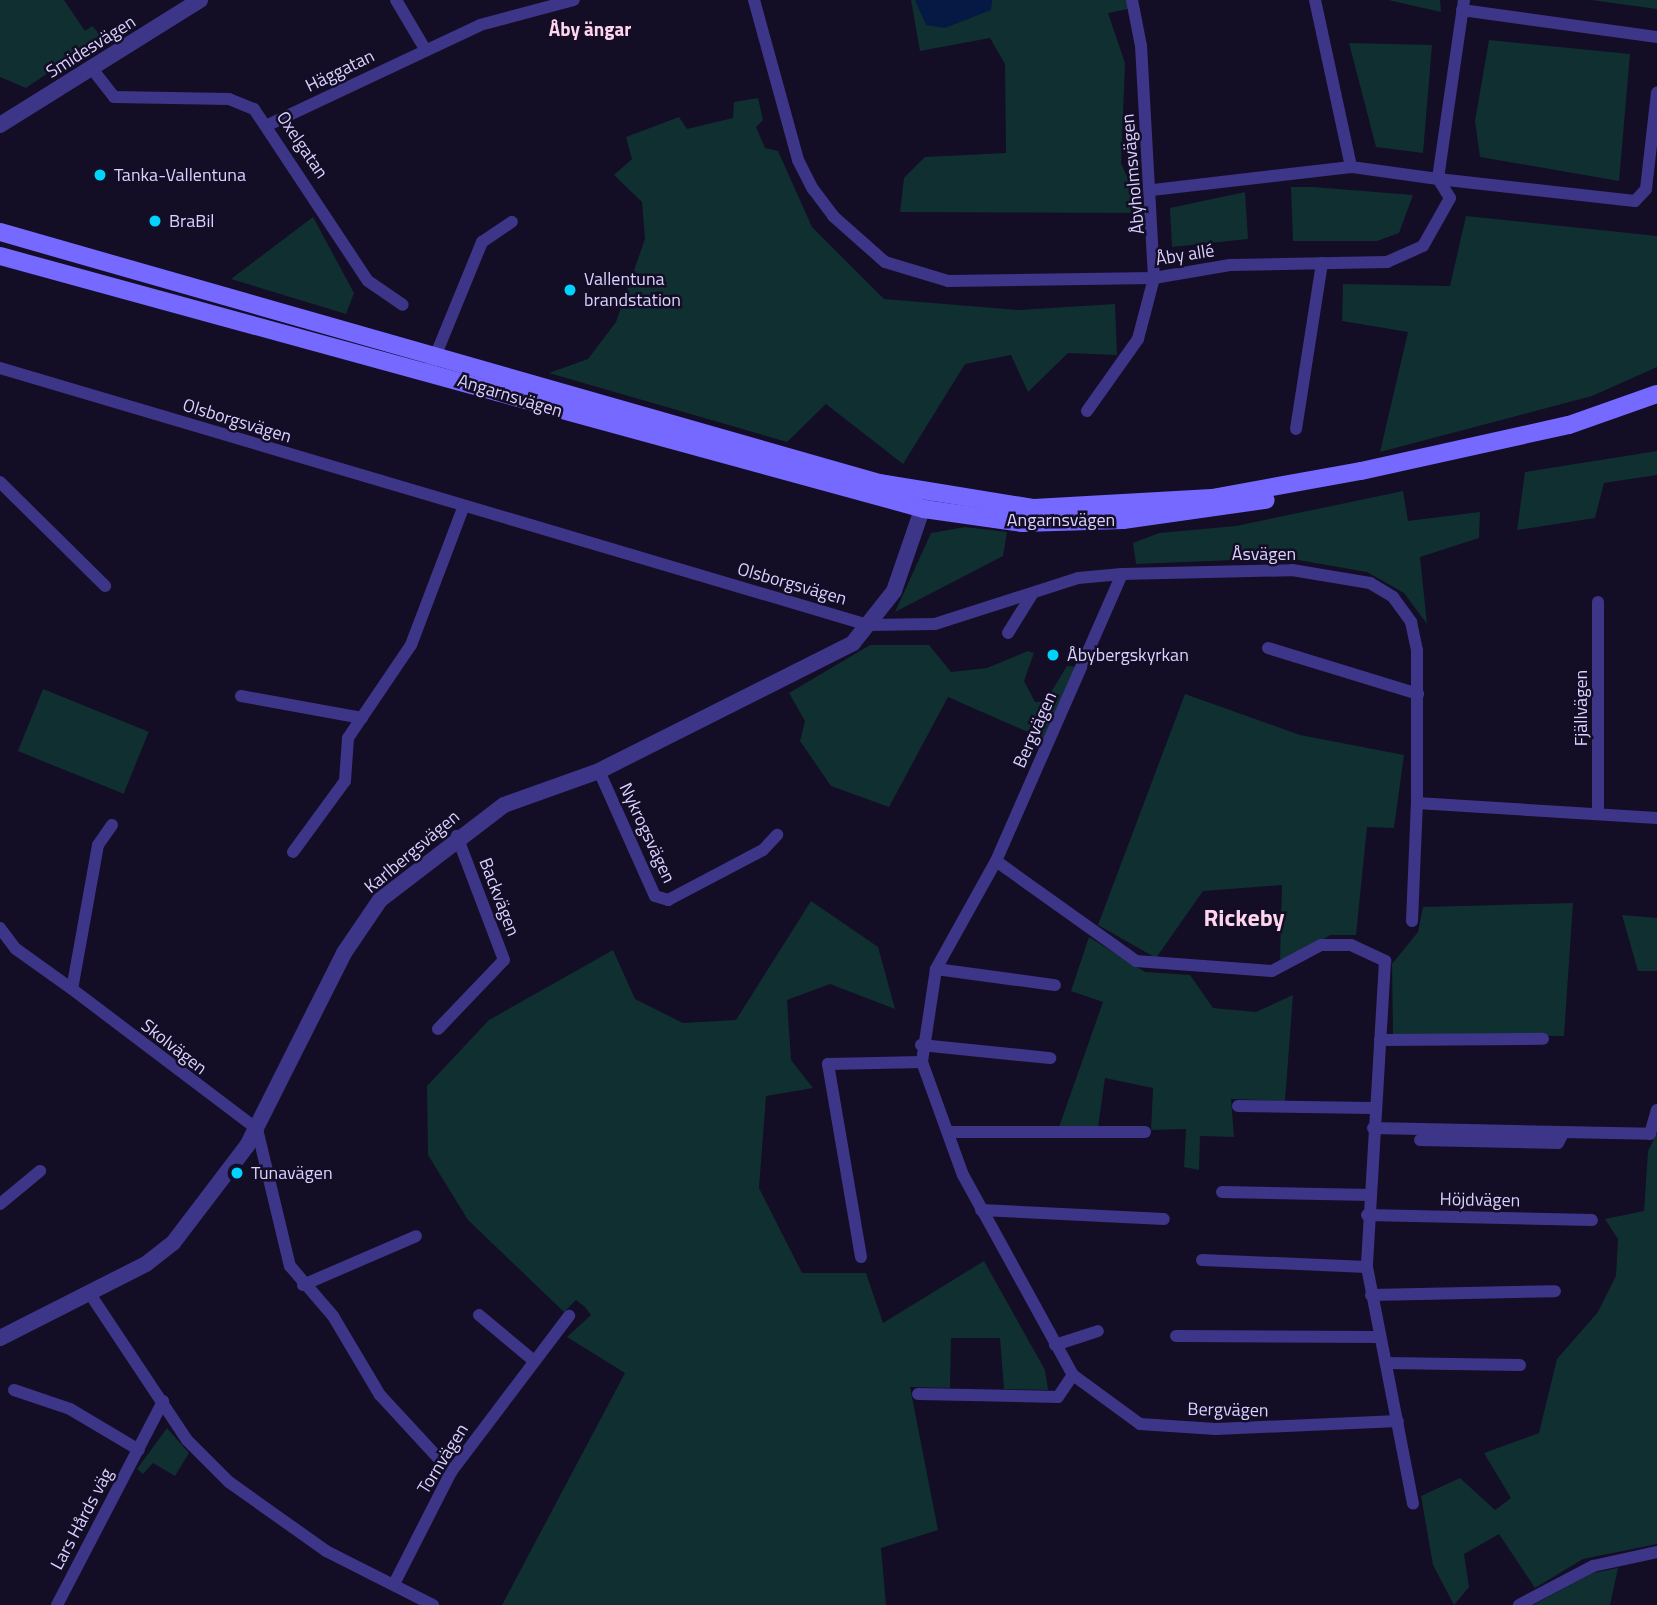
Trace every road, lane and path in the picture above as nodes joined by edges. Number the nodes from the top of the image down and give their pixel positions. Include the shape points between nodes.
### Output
1 (200, 0) edge
2 (396, 0) edge
3 (574, 0) edge
4 (754, 0) edge
5 (1132, 0) edge
6 (1315, 0) edge
7 (1463, 5) edge
8 (1657, 37) edge
9 (425, 49) junction
10 (93, 70) junction
11 (1657, 93) edge
12 (0, 123) edge
13 (270, 124) junction
14 (1351, 167) junction
15 (1438, 179) junction
16 (1151, 190) junction
17 (512, 222) dead end
18 (0, 232) edge
19 (0, 256) edge
20 (1322, 263) junction
21 (1154, 278) junction
22 (403, 305) dead end
23 (432, 364) junction
24 (0, 368) edge
25 (1657, 394) edge
26 (1657, 403) edge
27 (1087, 411) dead end
28 (1296, 429) dead end
29 (0, 482) edge
30 (925, 501) junction
31 (464, 508) junction
32 (1122, 574) junction
33 (105, 586) dead end
34 (1031, 596) junction
35 (1598, 603) dead end
36 (868, 625) junction
37 (1007, 633) dead end
38 (1268, 649) dead end
39 (1418, 694) junction
40 (241, 696) dead end
41 (362, 718) junction
42 (599, 771) junction
43 (1417, 803) junction
44 (1598, 814) junction
45 (1657, 818) edge
46 (113, 825) dead end
47 (777, 835) dead end
48 (457, 836) junction
49 (293, 852) dead end
50 (996, 861) junction
51 (1412, 922) dead end
52 (0, 928) edge
53 (936, 969) junction
54 (1055, 985) dead end
55 (72, 989) junction
56 (438, 1028) dead end
57 (1543, 1039) dead end
58 (1380, 1040) junction
59 (921, 1045) junction
60 (1050, 1058) dead end
61 (922, 1062) junction
62 (1238, 1105) dead end
63 (1373, 1108) junction
64 (1657, 1110) edge
65 (1373, 1128) junction
66 (257, 1129) junction
67 (952, 1132) junction
68 (1145, 1132) dead end
69 (1563, 1133) junction
70 (1420, 1140) dead end
71 (40, 1171) dead end
72 (1222, 1192) dead end
73 (1371, 1195) junction
74 (0, 1204) edge
75 (981, 1210) junction
76 (1367, 1215) junction
77 (1164, 1219) dead end
78 (1592, 1220) dead end
79 (415, 1236) dead end
80 (861, 1257) dead end
81 (1202, 1260) dead end
82 (1367, 1268) junction
83 (303, 1285) junction
84 (1555, 1291) dead end
85 (90, 1294) junction
86 (1371, 1295) junction
87 (479, 1315) dead end
88 (569, 1316) dead end
89 (1098, 1331) dead end
90 (1175, 1336) dead end
91 (1378, 1337) junction
92 (0, 1338) edge
93 (1055, 1345) junction
94 (534, 1361) junction
95 (1387, 1363) junction
96 (1520, 1365) dead end
97 (1073, 1375) junction
98 (14, 1390) dead end
99 (918, 1394) dead end
100 (163, 1401) junction
101 (1398, 1421) junction
102 (139, 1450) junction
103 (451, 1472) junction
104 (1413, 1504) dead end
105 (1657, 1552) edge
106 (394, 1584) junction
107 (57, 1605) edge
108 (433, 1605) edge
109 (1519, 1605) edge

1 - 10 street, Smidesvägen
2 - 9 street
3 - 9 street, Häggatan via 480,25
4 - 21 street, Åby allé via 803,169 832,216 885,262 948,281
5 - 16 street, Åbyholmsvägen via 1141,46
6 - 14 street
7 - 8 street
7 - 15 street
9 - 13 street, Häggatan
10 - 12 street, Smidesvägen
10 - 13 street, Oxelgatan via 114,97 229,99
11 - 15 street via 1646,189 1635,201
13 - 22 street, Oxelgatan via 368,281
14 - 15 street
14 - 16 street
15 - 20 street, Åby allé via 1450,198 1423,246 1387,262
16 - 21 street, Åbyholmsvägen
17 - 23 street via 482,242
18 - 23 main road, Angarnsvägen
19 - 23 main road, Angarnsvägen
20 - 21 street, Åby allé via 1230,265
20 - 28 street
21 - 27 street, Åbyholmsvägen via 1138,339
23 - 30 main road, Angarnsvägen
24 - 31 street, Olsborgsvägen
25 - 30 main road, Angarnsvägen via 1569,425 1212,498 1034,508
26 - 30 main road, Angarnsvägen via 1520,445 1225,508 1123,520 1022,523
29 - 33 street
30 - 36 street, Karlbergsvägen via 894,591
31 - 36 street, Olsborgsvägen
31 - 41 street via 411,645
32 - 34 street, Åsvägen via 1077,578
32 - 39 street, Åsvägen via 1292,570 1370,583 1393,597 1411,622
32 - 50 street, Bergvägen
34 - 36 street, Åsvägen via 936,624
34 - 37 street
35 - 44 street, Fjällvägen
36 - 42 street, Karlbergsvägen via 853,643 799,673
38 - 39 street
39 - 43 street, Åsvägen
40 - 41 street
41 - 49 street via 348,738 345,780
42 - 47 street, Nykrogsvägen via 655,896 668,900 763,850
42 - 48 street, Karlbergsvägen via 504,805
43 - 44 street
43 - 51 street, Åsvägen
44 - 45 street
46 - 55 street via 98,845
48 - 56 street, Backvägen via 504,960
48 - 66 street, Karlbergsvägen via 380,900 344,953
50 - 53 street, Bergvägen
50 - 58 street via 1136,961 1206,970 1272,971 1321,945 1350,945 1385,961
52 - 55 street, Skolvägen via 16,949
53 - 54 street
53 - 59 street, Bergvägen
55 - 66 street, Skolvägen
57 - 58 street
58 - 63 street
59 - 60 street
59 - 61 street, Bergvägen
61 - 67 street, Bergvägen
61 - 80 street via 828,1064
62 - 63 street
63 - 65 street
64 - 69 street via 1650,1134
65 - 69 street
65 - 73 street
66 - 83 street via 290,1266
66 - 85 street, Karlbergsvägen via 173,1243
67 - 68 street
67 - 75 street, Bergvägen
69 - 70 street via 1559,1143
71 - 74 street
72 - 73 street
73 - 76 street
75 - 77 street
75 - 93 street, Bergvägen
76 - 78 street, Höjdvägen
76 - 82 street
79 - 83 street
81 - 82 street
82 - 86 street
83 - 103 street via 333,1316 380,1395
84 - 86 street
85 - 92 street, Karlbergsvägen
85 - 100 street
86 - 91 street
87 - 94 street
88 - 94 street, Tornvägen
89 - 93 street
90 - 91 street
91 - 95 street
93 - 97 street, Bergvägen
94 - 103 street, Tornvägen
95 - 96 street
95 - 101 street
97 - 99 street via 1058,1397
97 - 101 street, Bergvägen via 1140,1424 1216,1429
98 - 102 street via 70,1409
100 - 102 street, Lars Hårds väg
100 - 106 street via 187,1440 229,1482 326,1551
101 - 104 street
102 - 107 street, Lars Hårds väg
103 - 106 street, Tornvägen
105 - 109 street via 1593,1566
106 - 108 street

